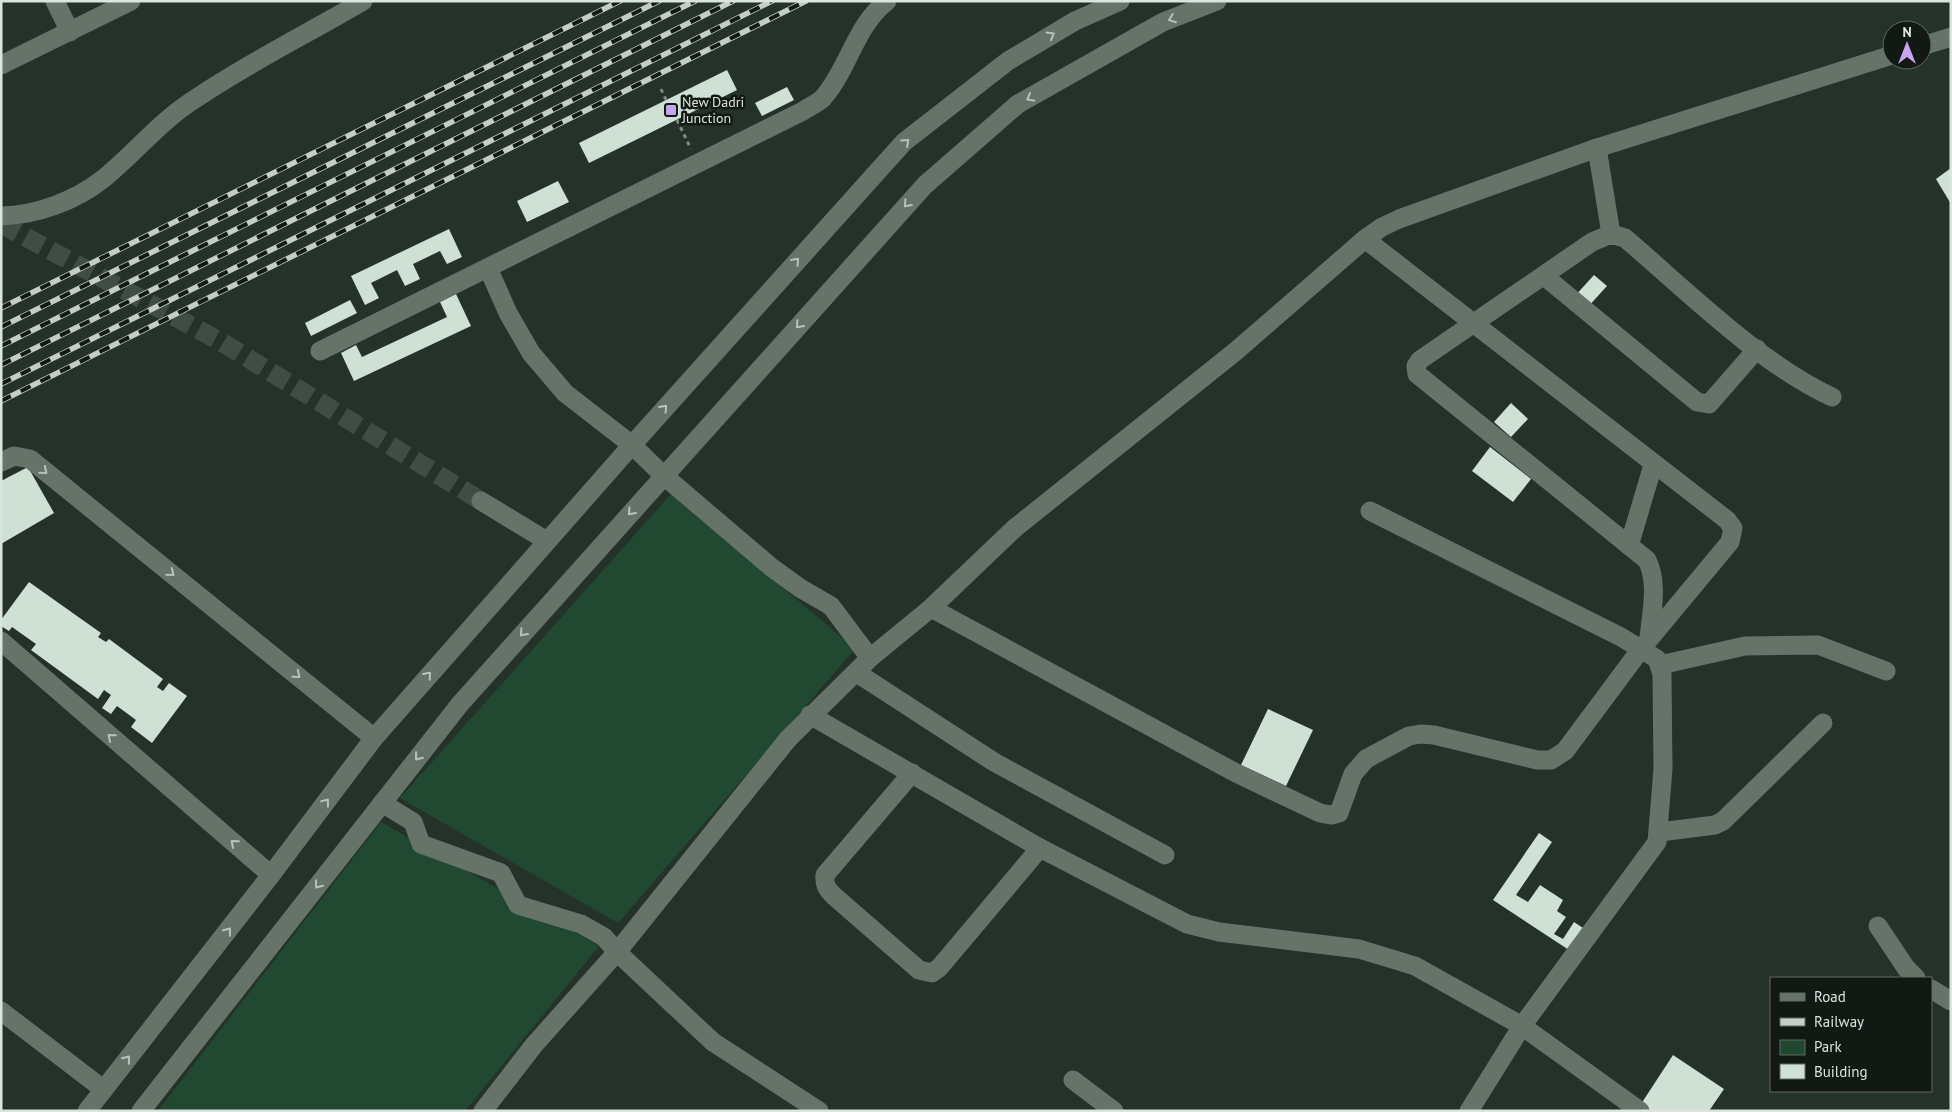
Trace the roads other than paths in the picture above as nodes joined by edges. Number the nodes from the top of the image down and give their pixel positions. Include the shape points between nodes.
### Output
1 (55, 1) edge
2 (131, 1) edge
3 (362, 1) edge
4 (887, 1) edge
5 (1120, 1) edge
6 (1217, 1) edge
7 (70, 32) junction
8 (1951, 37) edge
9 (1932, 43) edge
10 (1882, 58) edge
11 (1, 66) edge
12 (1597, 148) junction
13 (1, 216) edge
14 (1611, 234) junction
15 (1365, 239) junction
16 (488, 268) junction
17 (1544, 276) junction
18 (1475, 325) junction
19 (1757, 349) junction
20 (320, 352) dead end
21 (1832, 397) dead end
22 (632, 445) junction
23 (1, 462) edge
24 (1653, 465) junction
25 (663, 475) junction
26 (481, 500) tunnel mouth
27 (1370, 511) dead end
28 (548, 541) junction
29 (1630, 546) junction
30 (931, 608) junction
31 (1, 641) edge
32 (1645, 644) junction
33 (870, 658) junction
34 (1660, 666) junction
35 (1886, 671) dead end
36 (857, 673) junction
37 (810, 715) junction
38 (1822, 723) dead end
39 (374, 738) junction
40 (912, 773) junction
41 (382, 803) junction
42 (1660, 832) junction
43 (1040, 848) junction
44 (1165, 856) dead end
45 (271, 875) junction
46 (1878, 926) dead end
47 (617, 952) junction
48 (1915, 977) edge
49 (1932, 991) edge
50 (1951, 1001) edge
51 (1, 1010) edge
52 (1522, 1026) junction
53 (1073, 1080) dead end
54 (103, 1089) junction
55 (86, 1111) edge
56 (141, 1111) edge
57 (483, 1111) edge
58 (819, 1111) edge
59 (1114, 1111) edge
60 (1469, 1111) edge
61 (1640, 1111) edge

1 - 7 street
2 - 7 street
3 - 13 street via 194,99 102,179 65,202 21,215
4 - 16 street via 861,31 822,99 804,111
22 -> 5 street via 904,142 1008,60 1075,21
6 -> 25 street via 1163,22 1018,104 925,185
7 - 11 street
8 - 9 street
10 - 12 street
12 - 14 street
12 - 15 street via 1399,218
14 - 17 street via 1592,242
14 - 19 street via 1625,238
15 - 18 street
15 - 30 street via 1236,352 1015,528
16 - 20 street
16 - 22 street via 531,353 565,393
17 - 18 street
17 - 19 street via 1697,402 1710,404
18 - 24 street
18 - 29 street via 1420,360 1416,366 1417,374
19 - 21 street via 1803,384
22 - 25 street
22 - 28 street
23 -> 39 street via 14,456 30,459
24 - 29 street
24 - 32 street via 1727,520 1733,528 1733,535
25 - 33 street via 771,566 831,606
25 -> 41 street via 460,704
26 - 28 street
27 - 32 street
39 -> 28 street
29 - 32 street via 1647,560 1653,576
30 - 32 street via 1236,773 1306,807 1331,815 1339,813 1343,806 1358,766 1409,736 1434,735 1537,760 1557,758
30 - 33 street
45 -> 31 street
32 - 34 street
33 - 36 street
34 - 35 street via 1745,646 1818,645
34 - 42 street via 1663,769
36 - 37 street
36 - 44 street via 994,762
37 - 40 street
37 - 47 street
38 - 42 street via 1724,821
45 -> 39 street
40 - 43 street
40 - 43 street via 825,874 824,882 834,896 919,970 932,973 939,968
41 - 47 street via 413,822 421,844 501,873 518,905 581,924 604,937
41 -> 56 street
42 - 52 street via 1658,842
43 - 52 street via 1187,924 1219,932 1359,949 1382,955 1415,966
54 -> 45 street
46 - 48 street
47 - 57 street via 534,1045
47 - 58 street via 713,1042
49 - 50 street
51 - 54 street
52 - 60 street
52 - 61 street
53 - 59 street
54 - 55 street

